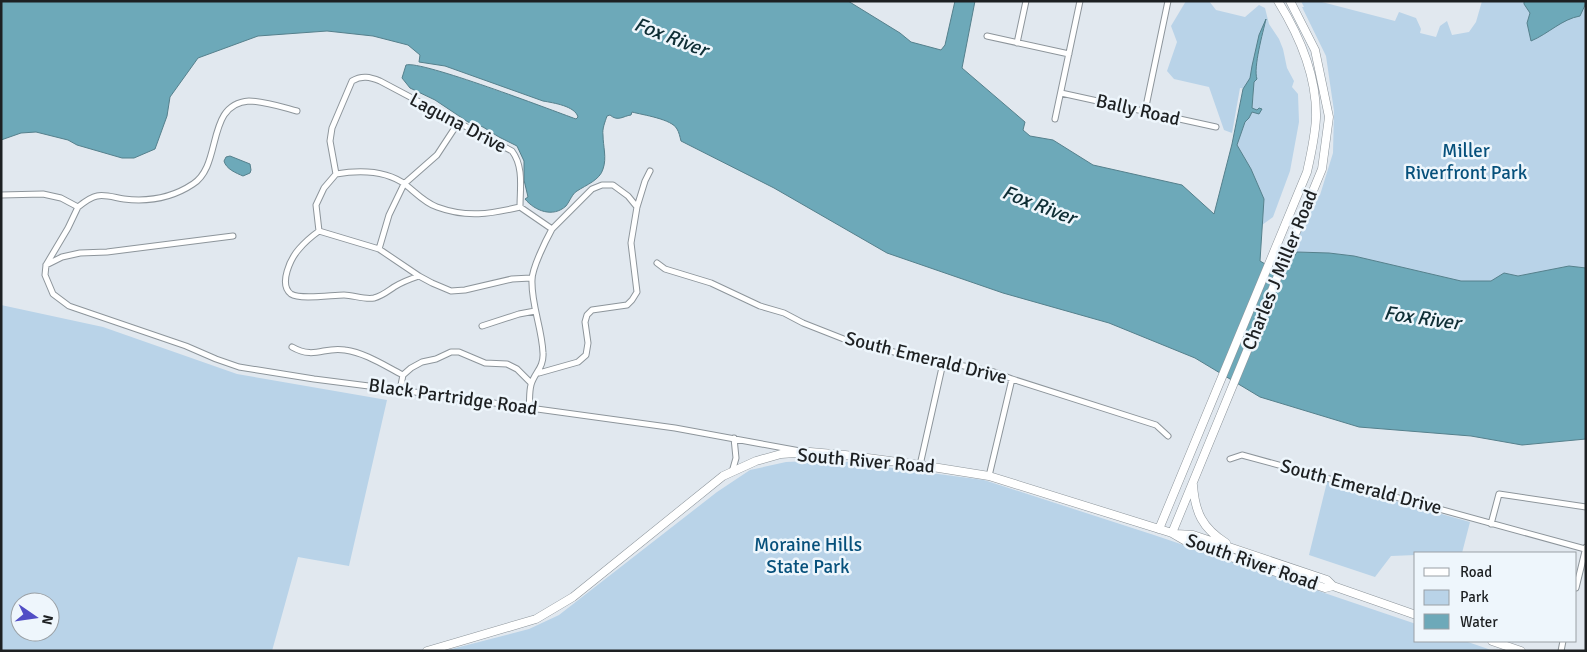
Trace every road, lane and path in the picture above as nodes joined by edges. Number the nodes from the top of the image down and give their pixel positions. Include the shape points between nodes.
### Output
1 (1026, 1) edge
2 (1080, 1) edge
3 (1168, 1) edge
4 (1278, 1) edge
5 (1290, 1) edge
6 (987, 36) dead end
7 (1017, 42) junction
8 (1069, 54) junction
9 (1061, 93) junction
10 (298, 111) dead end
11 (1145, 111) junction
12 (1055, 119) dead end
13 (458, 123) junction
14 (1216, 127) dead end
15 (650, 171) dead end
16 (336, 174) junction
17 (404, 184) junction
18 (1, 196) edge
19 (78, 207) junction
20 (520, 207) junction
21 (637, 207) junction
22 (552, 229) junction
23 (319, 231) junction
24 (233, 236) dead end
25 (379, 249) junction
26 (657, 263) dead end
27 (46, 265) junction
28 (418, 276) junction
29 (531, 278) junction
30 (535, 311) junction
31 (482, 326) dead end
32 (292, 347) dead end
33 (942, 363) junction
34 (539, 373) junction
35 (403, 375) junction
36 (1012, 379) junction
37 (531, 383) junction
38 (400, 390) junction
39 (529, 408) junction
40 (1168, 436) dead end
41 (734, 438) junction
42 (810, 452) junction
43 (1230, 459) dead end
44 (920, 465) junction
45 (732, 472) junction
46 (989, 476) junction
47 (1193, 482) junction
48 (1586, 507) edge
49 (1491, 524) junction
50 (1159, 529) junction
51 (1172, 533) junction
52 (1586, 548) edge
53 (1241, 552) junction
54 (1577, 584) edge
55 (1333, 586) junction
56 (1414, 614) edge
57 (1495, 642) edge
58 (428, 651) edge
59 (1521, 651) edge

1 - 7 street
2 - 8 street
3 - 11 street
4 - 50 street, Charles J Miller Road via 1302,47 1312,86 1316,117 1307,172
5 - 47 street, Charles J Miller Road via 1315,50 1329,117 1322,169
6 - 7 street
7 - 8 street
8 - 9 street
9 - 11 street, Bally Road
9 - 12 street
10 - 19 street via 259,102 232,105 220,124 204,174 183,191 147,200 98,196
11 - 14 street, Bally Road
13 - 16 street, Laguna Drive via 380,81 358,77 352,81 332,128 330,141
13 - 17 street via 437,155
13 - 20 street, Laguna Drive via 512,151 520,166
15 - 21 street
16 - 17 street via 362,171 384,174
16 - 23 street via 316,205
17 - 20 street via 426,202 456,212 478,215
17 - 25 street
18 - 19 street via 43,194
19 - 27 street
20 - 22 street
21 - 22 street via 613,185 602,185 592,189
21 - 34 street via 631,243 637,292 627,305 592,310 587,315 586,355 578,362
22 - 29 street
23 - 25 street
23 - 28 street via 298,250 290,263 286,287 291,294 300,297 352,295 372,298
24 - 27 street via 80,253
25 - 28 street
26 - 33 street, South Emerald Drive via 665,269 711,283 859,345
27 - 38 street, Black Partridge Road via 45,275 53,294 69,306 216,359 239,367
28 - 29 street via 451,291
29 - 30 street
30 - 31 street
30 - 34 street via 544,353
32 - 35 street via 307,354 343,349
33 - 36 street, South Emerald Drive via 994,372
33 - 44 street
34 - 37 street
35 - 37 street via 422,362 459,352 485,363 507,364 518,369
35 - 38 street
36 - 40 street, South Emerald Drive via 1156,425
36 - 46 street
37 - 39 street
38 - 39 street, Black Partridge Road
39 - 41 street, Black Partridge Road
41 - 42 street, Black Partridge Road
41 - 45 street via 736,458
42 - 44 street, South River Road
42 - 45 street, South River Road via 781,454
43 - 49 street, South Emerald Drive via 1242,455
44 - 46 street, South River Road
45 - 58 street, South River Road via 573,596 536,619
46 - 50 street, South River Road
47 - 51 street, Charles J Miller Road
47 - 53 street via 1194,502 1202,524
48 - 49 street via 1499,494
49 - 52 street, South Emerald Drive
50 - 51 street, South River Road
51 - 53 street, South River Road via 1193,535
51 - 55 street, South River Road via 1191,544 1325,588
52 - 54 street
53 - 55 street, South River Road via 1327,580
55 - 56 street, South River Road
57 - 59 street

